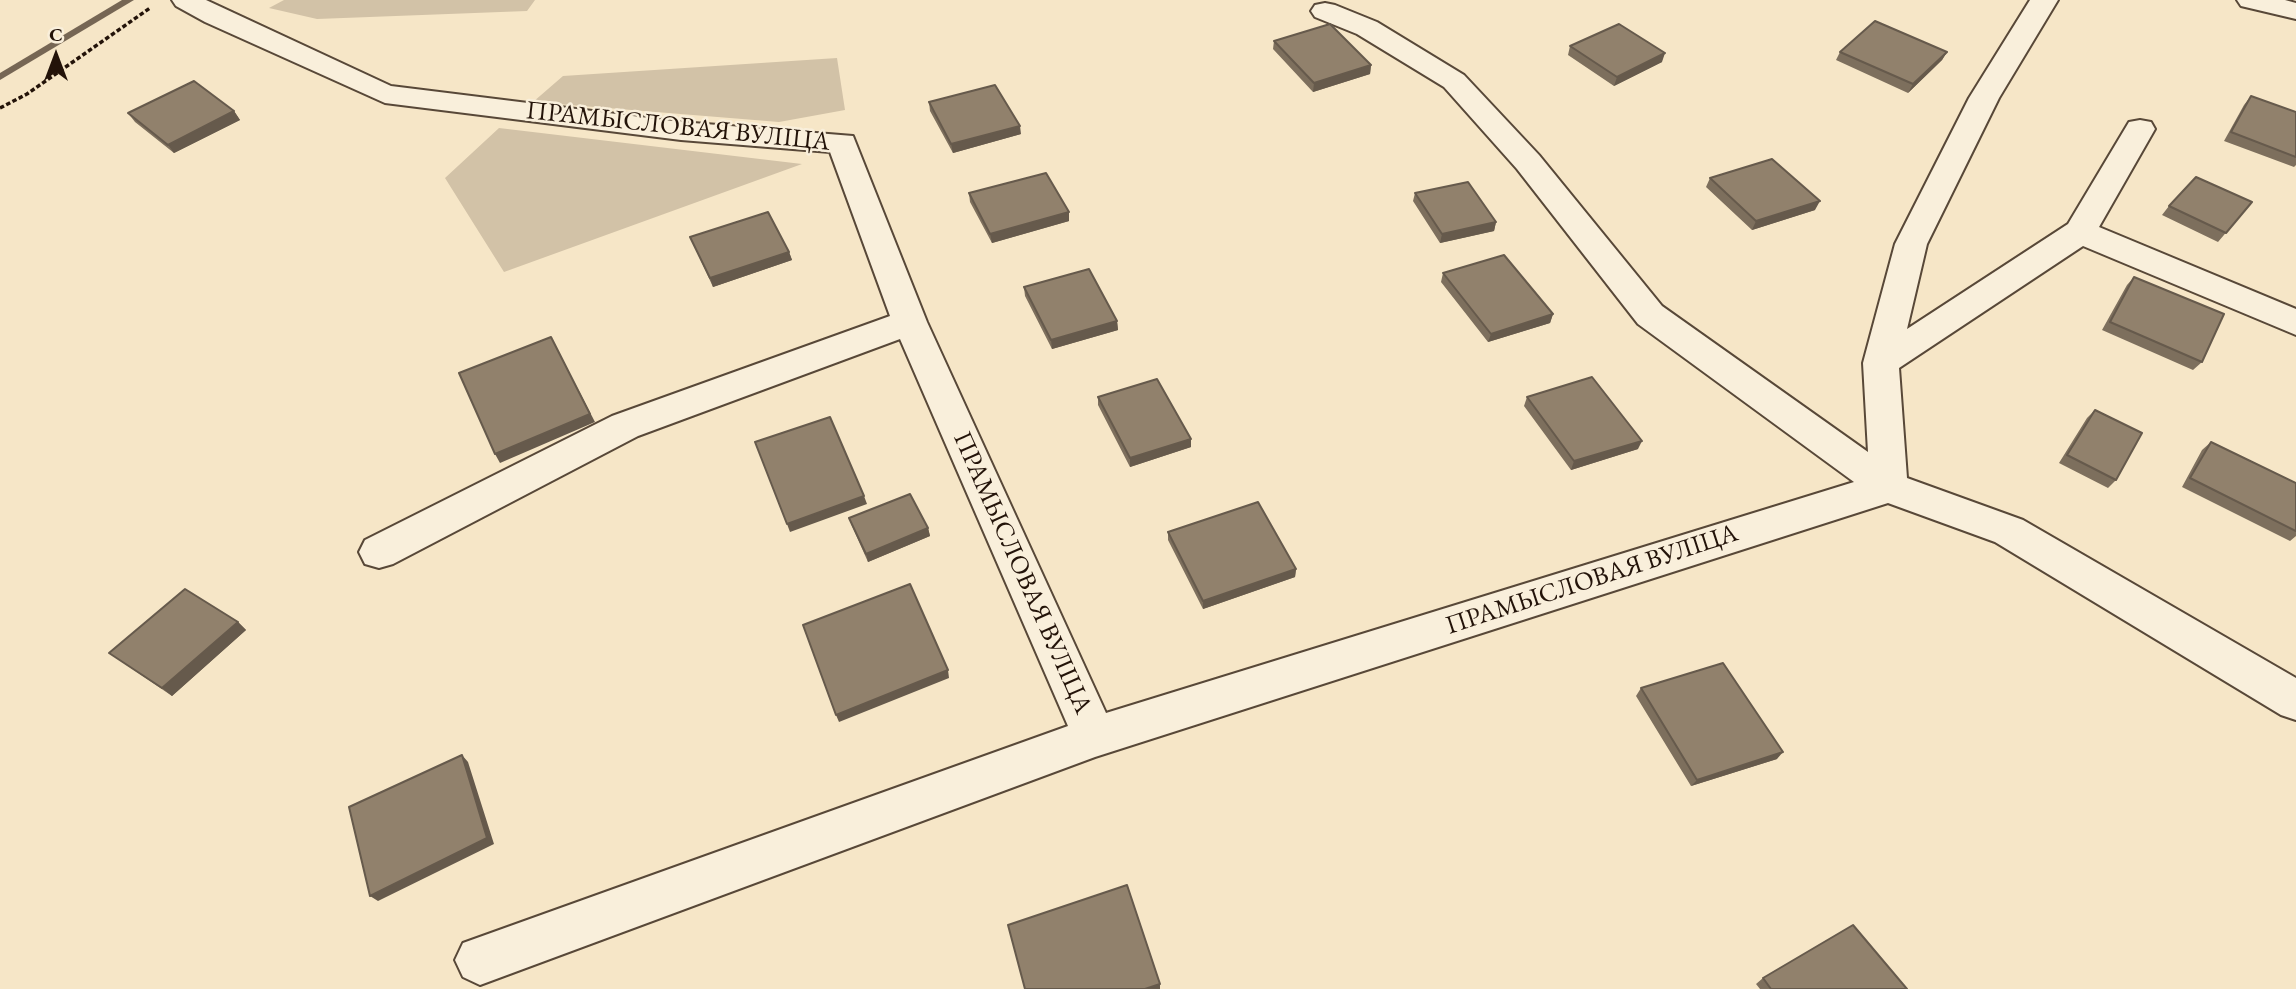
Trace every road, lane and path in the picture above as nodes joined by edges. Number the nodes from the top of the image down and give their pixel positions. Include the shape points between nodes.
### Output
1 (186, 0) edge
2 (2044, 0) edge
3 (2251, 0) edge
4 (150, 8) dead end
5 (1325, 11) dead end
6 (2296, 11) edge
7 (0, 108) edge
8 (2140, 129) dead end
9 (2080, 232) junction
10 (909, 322) junction
11 (2296, 323) edge
12 (1881, 363) junction
13 (1889, 486) junction
14 (379, 552) dead end
15 (2296, 701) edge
16 (1095, 737) junction
17 (480, 960) dead end

1 - 10 street, ПРАМЫСЛОВАЯ ВУЛІЦА via 384,94 681,131 842,144
2 - 12 street via 1984,98 1911,244
3 - 6 street
4 - 7 path
5 - 13 street via 1367,28 1454,81 1528,162 1650,315
8 - 9 street
9 - 11 street
9 - 12 street
10 - 14 street via 625,426
10 - 16 street, ПРАМЫСЛОВАЯ ВУЛІЦА
12 - 13 street
13 - 15 street via 2009,531
13 - 16 street, ПРАМЫСЛОВАЯ ВУЛІЦА
16 - 17 street, ПРАМЫСЛОВАЯ ВУЛІЦА

